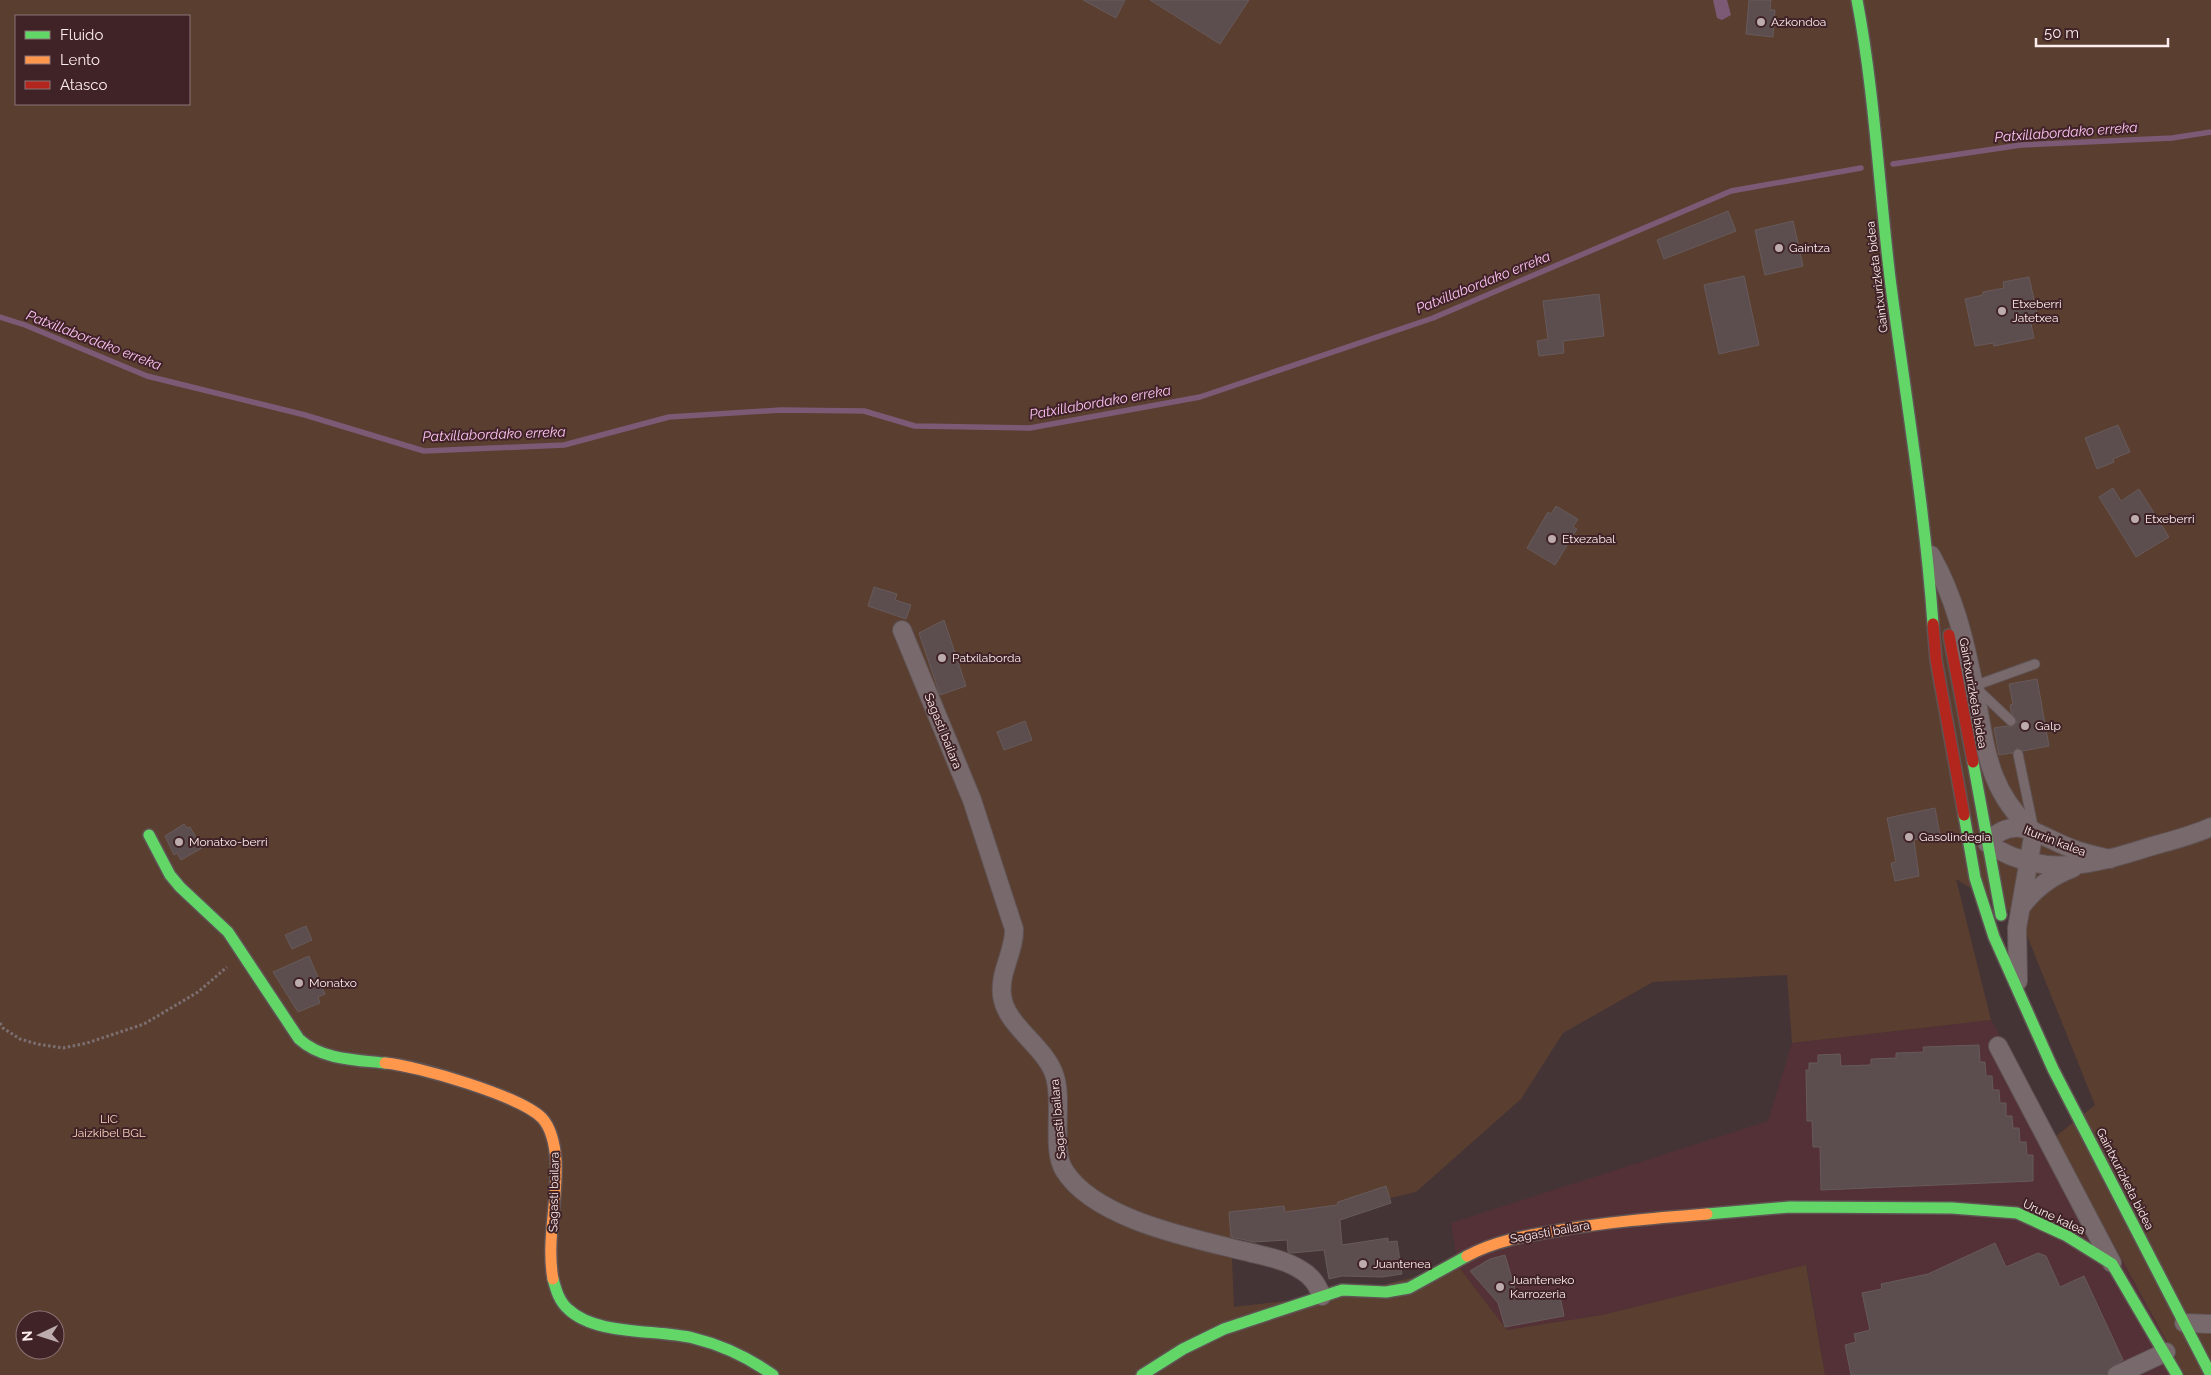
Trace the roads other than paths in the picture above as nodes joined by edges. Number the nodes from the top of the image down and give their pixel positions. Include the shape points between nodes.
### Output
1 (1856, 0) edge
2 (1928, 550) junction
3 (902, 630) dead end
4 (2035, 664) dead end
5 (1974, 686) junction
6 (2011, 721) dead end
7 (1952, 752) junction
8 (2018, 754) dead end
9 (2211, 827) edge
10 (2034, 831) junction
11 (149, 836) dead end
12 (1987, 843) junction
13 (2110, 859) junction
14 (2028, 862) junction
15 (2085, 865) junction
16 (1975, 878) junction
17 (2019, 909) junction
18 (2019, 993) junction
19 (1998, 1046) dead end
20 (1790, 1206) joint
21 (2112, 1264) junction
22 (1322, 1296) junction
23 (2184, 1323) junction
24 (2211, 1324) edge
25 (2166, 1352) junction
26 (773, 1375) edge
27 (1142, 1375) edge
28 (2116, 1375) edge
29 (2178, 1375) edge
30 (2211, 1375) edge

1 - 2 street, Gaintxurizketa bidea via 1866,46 1891,284
2 - 5 street via 1947,584
2 - 7 street, Gaintxurizketa bidea via 1936,660
2 - 12 street, Gaintxurizketa bidea via 1946,621
3 - 22 street, Sagasti bailara via 972,800 1014,928 1015,942 1003,979 1002,996 1008,1012 1043,1055 1055,1076 1058,1145 1063,1169 1082,1192 1133,1219 1184,1236 1279,1260 1300,1269 1314,1280
4 - 5 lane
5 - 6 lane
5 - 10 street via 1988,758 1998,786 2014,811
7 - 12 street, Gaintxurizketa bidea via 1965,776 1975,827
7 - 16 street, Gaintxurizketa bidea
8 - 10 lane
9 - 13 street, Iturrin kalea
10 - 12 street, Iturrin kalea via 2006,829
10 - 13 street, Iturrin kalea via 2071,848
10 - 14 street
11 - 26 street, Sagasti bailara via 161,862 179,885 228,931 301,1042 327,1054 410,1066 469,1085 542,1118 554,1142 552,1271 555,1288 565,1307 598,1325 706,1341
12 - 14 street, Iturrin kalea via 2006,855
12 - 16 street
12 - 18 street, Gaintxurizketa bidea
13 - 15 street, Iturrin kalea
14 - 15 street, Iturrin kalea
14 - 17 street
15 - 17 street, Iturrin kalea via 2046,881
16 - 18 street, Gaintxurizketa bidea via 1994,937
17 - 18 street
18 - 23 street, Gaintxurizketa bidea via 2052,1069
19 - 21 street
20 - 21 street, Urune kalea via 1952,1208 2017,1213 2067,1236
20 - 22 street, Sagasti bailara via 1606,1222 1517,1237 1485,1246 1409,1288 1386,1292 1342,1290
21 - 25 street, Urune kalea
22 - 27 street, Sagasti bailara via 1224,1329 1183,1349
23 - 24 street
23 - 30 street, Gaintxurizketa bidea
25 - 28 street
25 - 29 street, Urune kalea

